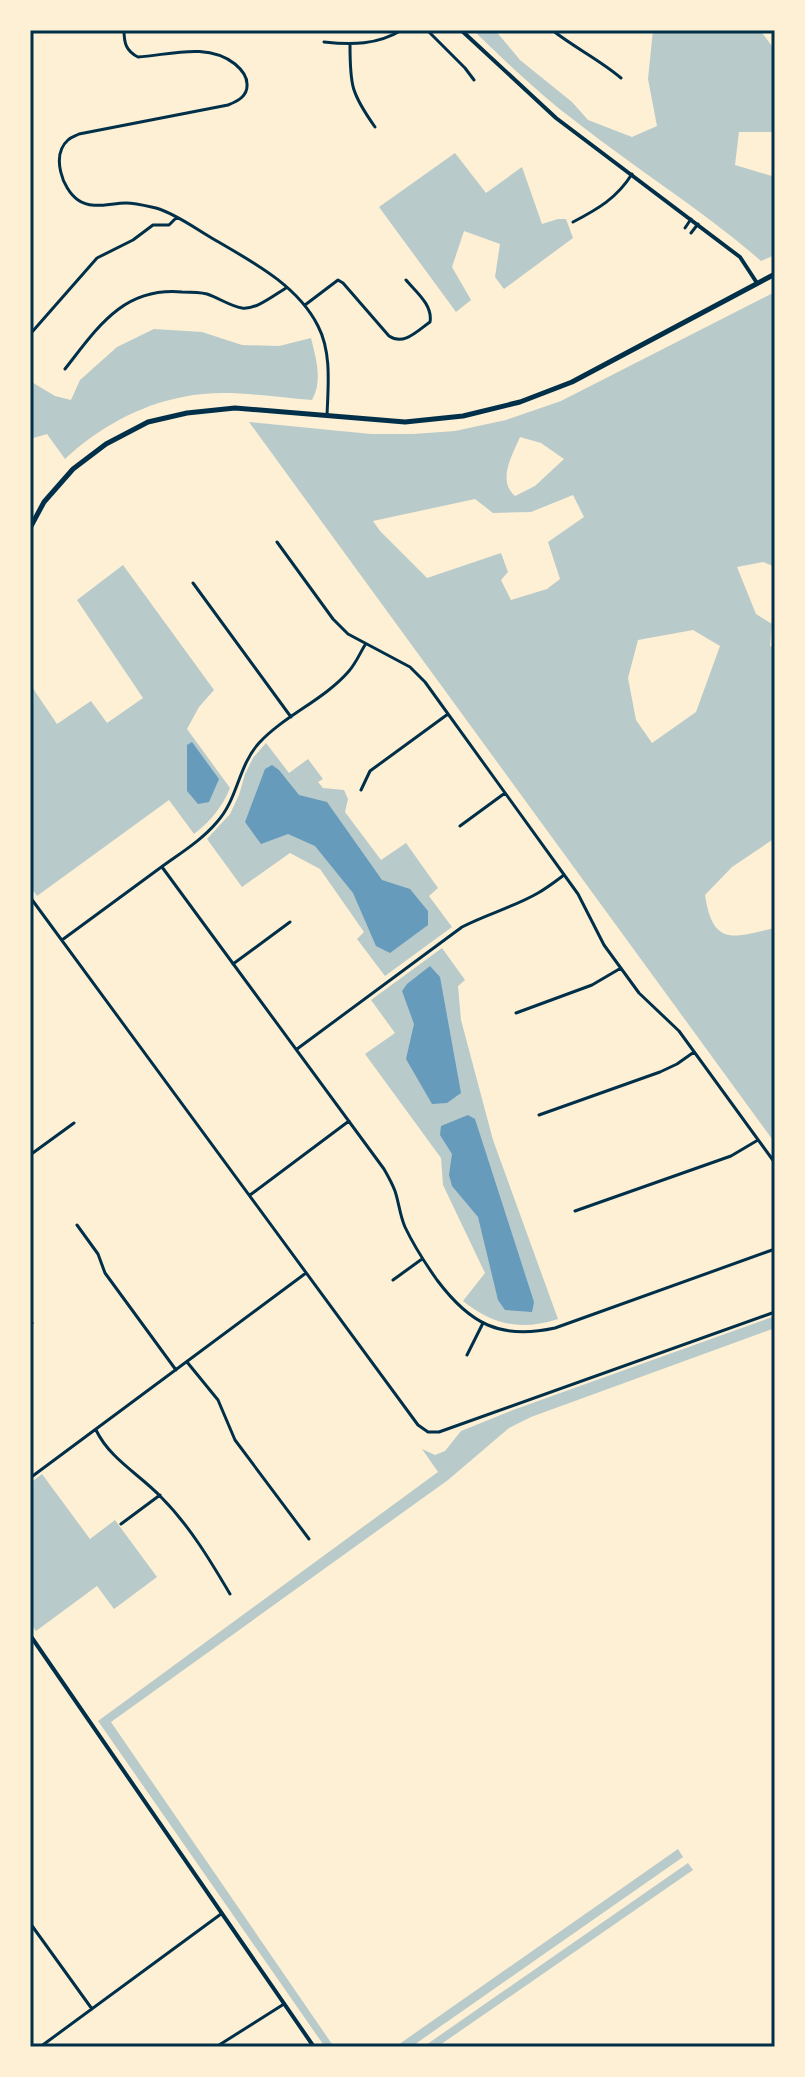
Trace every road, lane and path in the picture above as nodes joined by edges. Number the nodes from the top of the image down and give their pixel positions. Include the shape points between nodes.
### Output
1 (124, 30) edge
2 (402, 30) edge
3 (427, 30) edge
4 (461, 30) edge
5 (552, 30) edge
6 (324, 42) dead end
7 (350, 45) junction
8 (621, 78) dead end
9 (474, 80) dead end
10 (375, 127) dead end
11 (632, 174) junction
12 (177, 217) junction
13 (691, 219) junction
14 (573, 222) dead end
15 (698, 224) junction
16 (685, 228) dead end
17 (691, 233) dead end
18 (775, 274) edge
19 (406, 280) dead end
20 (757, 283) junction
21 (286, 288) junction
22 (304, 305) junction
23 (32, 332) dead end
24 (65, 369) dead end
25 (327, 416) junction
26 (30, 528) edge
27 (277, 542) dead end
28 (193, 583) dead end
29 (365, 645) junction
30 (448, 714) junction
31 (291, 717) junction
32 (361, 790) dead end
33 (505, 793) junction
34 (460, 826) dead end
35 (162, 867) junction
36 (564, 875) junction
37 (30, 897) edge
38 (290, 922) dead end
39 (62, 940) junction
40 (233, 964) junction
41 (621, 968) junction
42 (516, 1013) dead end
43 (296, 1049) junction
44 (694, 1052) junction
45 (539, 1115) dead end
46 (349, 1121) junction
47 (74, 1123) dead end
48 (758, 1140) junction
49 (30, 1155) edge
50 (775, 1163) edge
51 (249, 1195) junction
52 (575, 1211) dead end
53 (77, 1225) dead end
54 (775, 1249) edge
55 (422, 1259) junction
56 (306, 1273) junction
57 (393, 1280) dead end
58 (775, 1312) edge
59 (483, 1323) junction
60 (467, 1355) dead end
61 (187, 1362) junction
62 (176, 1370) junction
63 (96, 1430) junction
64 (30, 1478) edge
65 (160, 1495) junction
66 (121, 1524) dead end
67 (309, 1539) dead end
68 (230, 1594) dead end
69 (30, 1635) edge
70 (222, 1914) junction
71 (30, 1923) edge
72 (284, 2004) junction
73 (92, 2009) junction
74 (40, 2047) edge
75 (216, 2047) edge
76 (314, 2047) edge

1 - 12 street via 124,42 138,57 204,50 221,55 247,81 243,97 228,105 79,134 62,149 64,181 86,204 128,203
2 - 7 street
3 - 9 street
4 - 11 street via 556,118
5 - 8 street
6 - 7 street
7 - 10 street via 354,93
11 - 13 street
11 - 14 street via 618,193
12 - 21 street
12 - 23 street via 97,258
13 - 15 street
13 - 16 street
15 - 17 street
15 - 20 street via 740,257
18 - 20 main road
19 - 22 street via 431,317 404,340 389,336 338,280
20 - 25 main road via 572,382 520,402 463,416 405,422
21 - 22 street
21 - 24 street via 241,308 205,293 156,292 137,298 105,319
22 - 25 street via 325,346
25 - 26 main road via 235,408 148,422 73,469
27 - 29 street via 333,619
28 - 31 street
29 - 30 street via 410,667
29 - 31 street via 343,677
30 - 32 street via 370,771
30 - 33 street
31 - 35 street via 248,757 219,821
33 - 34 street
33 - 36 street
35 - 39 street
35 - 40 street
36 - 41 street
36 - 43 street via 540,892 462,927
37 - 39 street
38 - 40 street
39 - 51 street
40 - 43 street
41 - 42 street via 592,985
41 - 44 street
43 - 46 street
44 - 45 street via 660,1072
44 - 48 street
46 - 51 street
46 - 55 street via 384,1169
47 - 49 street
48 - 50 street
48 - 52 street via 731,1156
51 - 56 street
53 - 62 street
54 - 59 street via 555,1328 517,1332
55 - 57 street
55 - 59 street via 452,1300
56 - 58 street via 428,1432
56 - 61 street
59 - 60 street
61 - 62 street
61 - 67 street via 218,1400 235,1440
62 - 63 street
63 - 64 street
63 - 65 street via 109,1451
65 - 66 street
65 - 68 street
69 - 70 street
70 - 72 street
70 - 73 street
71 - 73 street
72 - 75 street
72 - 76 street
73 - 74 street

